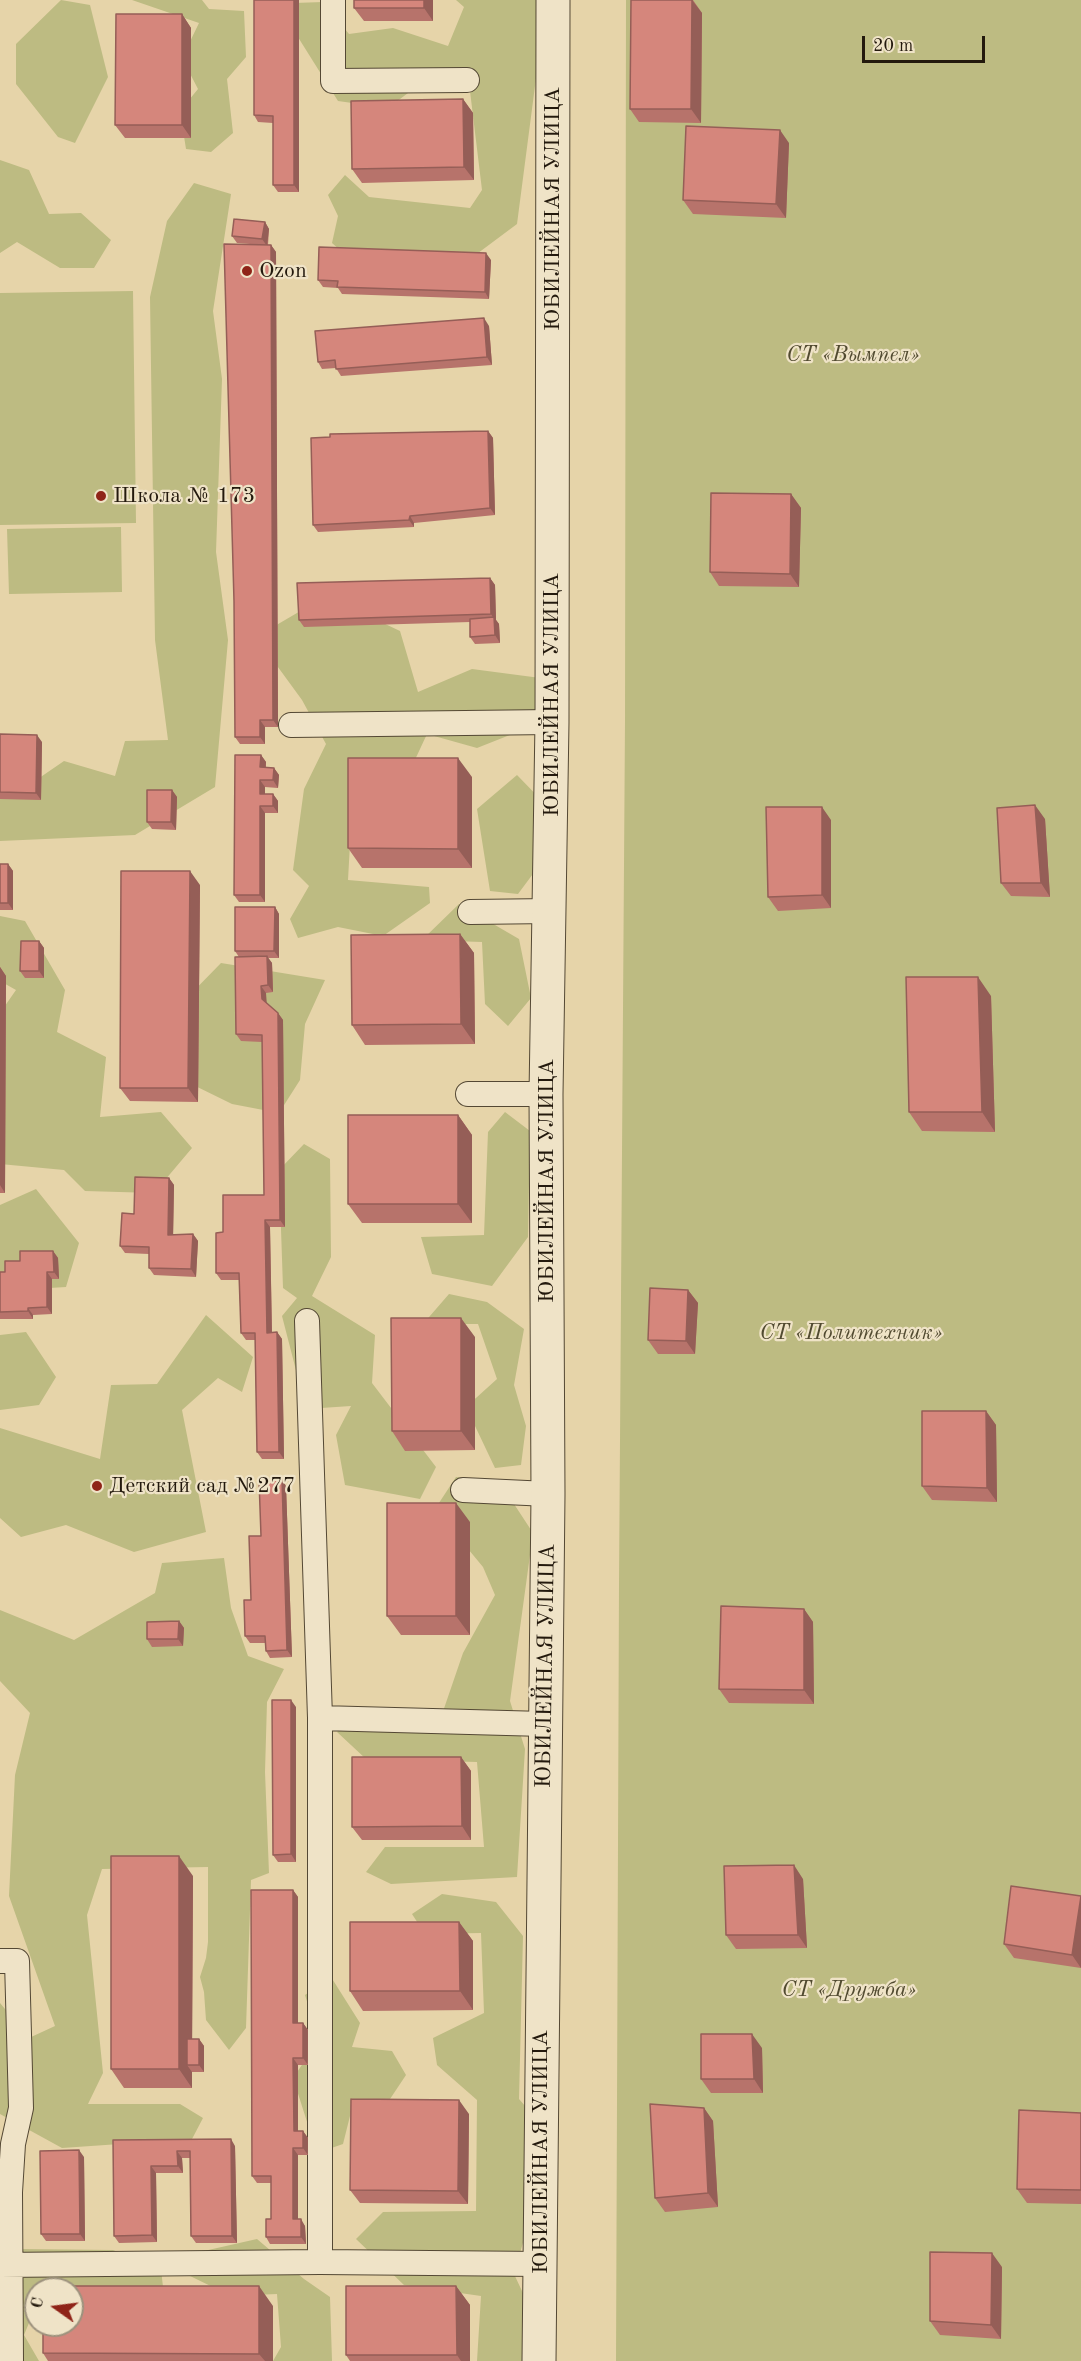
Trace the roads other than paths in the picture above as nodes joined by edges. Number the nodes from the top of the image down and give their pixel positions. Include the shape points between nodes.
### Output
1 (333, 0) edge
2 (553, 0) edge
3 (467, 80) dead end
4 (552, 723) junction
5 (291, 725) dead end
6 (550, 911) junction
7 (470, 912) dead end
8 (468, 1094) dead end
9 (546, 1094) junction
10 (307, 1321) dead end
11 (463, 1490) dead end
12 (548, 1494) junction
13 (320, 1718) junction
14 (544, 1724) junction
15 (0, 1961) edge
16 (320, 2262) junction
17 (541, 2264) junction
18 (5, 2265) edge
19 (11, 2361) edge
20 (538, 2361) edge

1 - 3 lane via 333,81
2 - 4 street, ЮБИЛЕЙНАЯ УЛИЦА
4 - 5 lane
4 - 6 street, ЮБИЛЕЙНАЯ УЛИЦА
6 - 7 lane
6 - 9 street, ЮБИЛЕЙНАЯ УЛИЦА
8 - 9 lane
9 - 12 street, ЮБИЛЕЙНАЯ УЛИЦА
10 - 13 lane
11 - 12 lane
12 - 14 street, ЮБИЛЕЙНАЯ УЛИЦА
13 - 14 lane
13 - 16 lane
14 - 17 street, ЮБИЛЕЙНАЯ УЛИЦА
15 - 18 lane via 17,1961 21,2108 13,2144
16 - 17 lane
16 - 18 lane
17 - 20 street, ЮБИЛЕЙНАЯ УЛИЦА
18 - 19 lane

